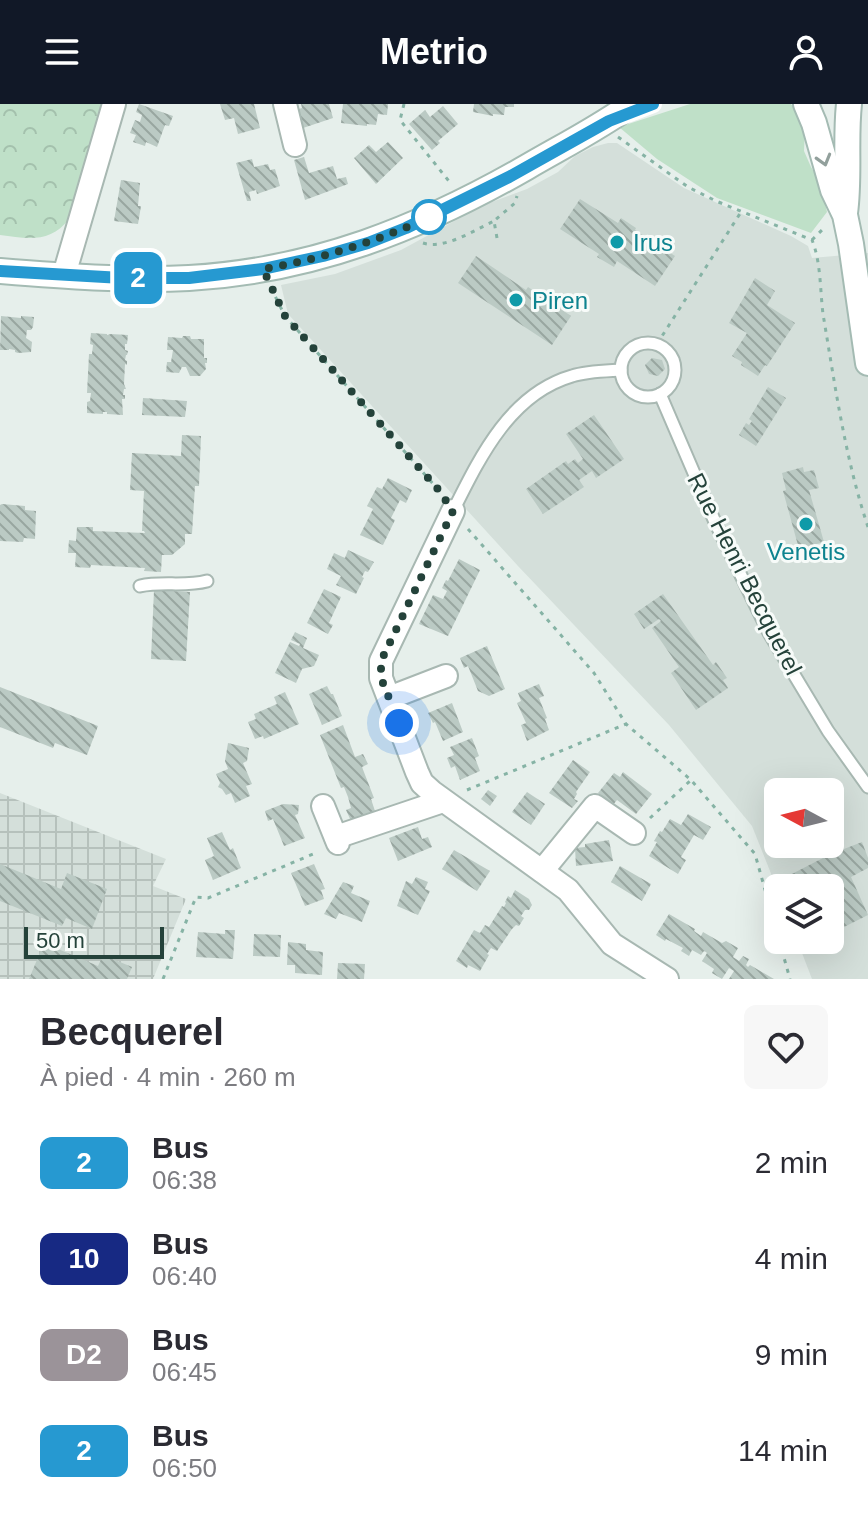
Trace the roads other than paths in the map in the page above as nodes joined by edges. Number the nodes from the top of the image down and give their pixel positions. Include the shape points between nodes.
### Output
1 (114, 104) edge
2 (285, 104) edge
3 (632, 104) edge
4 (653, 104) edge
5 (806, 104) edge
6 (849, 104) edge
7 (611, 125) junction
8 (295, 145) dead end
9 (839, 217) junction
10 (0, 271) edge
11 (64, 275) junction
12 (868, 363) edge
13 (621, 370) junction
14 (660, 394) junction
15 (453, 511) joint
16 (207, 581) dead end
17 (140, 586) dead end
18 (446, 676) dead end
19 (389, 698) junction
20 (868, 787) edge
21 (443, 801) junction
22 (323, 806) dead end
23 (634, 833) road end
24 (542, 871) junction
25 (667, 979) edge

1 - 11 street
2 - 8 street
3 - 7 main road
4 - 7 main road
5 -> 9 main road
6 - 9 main road via 848,189
7 - 11 main road via 406,228 323,256 189,278
9 - 12 main road via 851,244
10 - 11 main road
13 - 14 lane via 630,390 644,397
13 - 14 lane via 633,347 657,344 675,364 670,385
13 - 15 lane via 570,376 525,401 491,442
14 - 20 lane, Rue Henri Becquerel via 769,633
15 - 19 street via 381,661
16 - 17 lane
18 - 19 street
19 - 21 street via 422,783
21 - 22 street via 337,840
21 - 24 street
23 - 24 street via 595,806
24 - 25 street via 568,890 612,944

